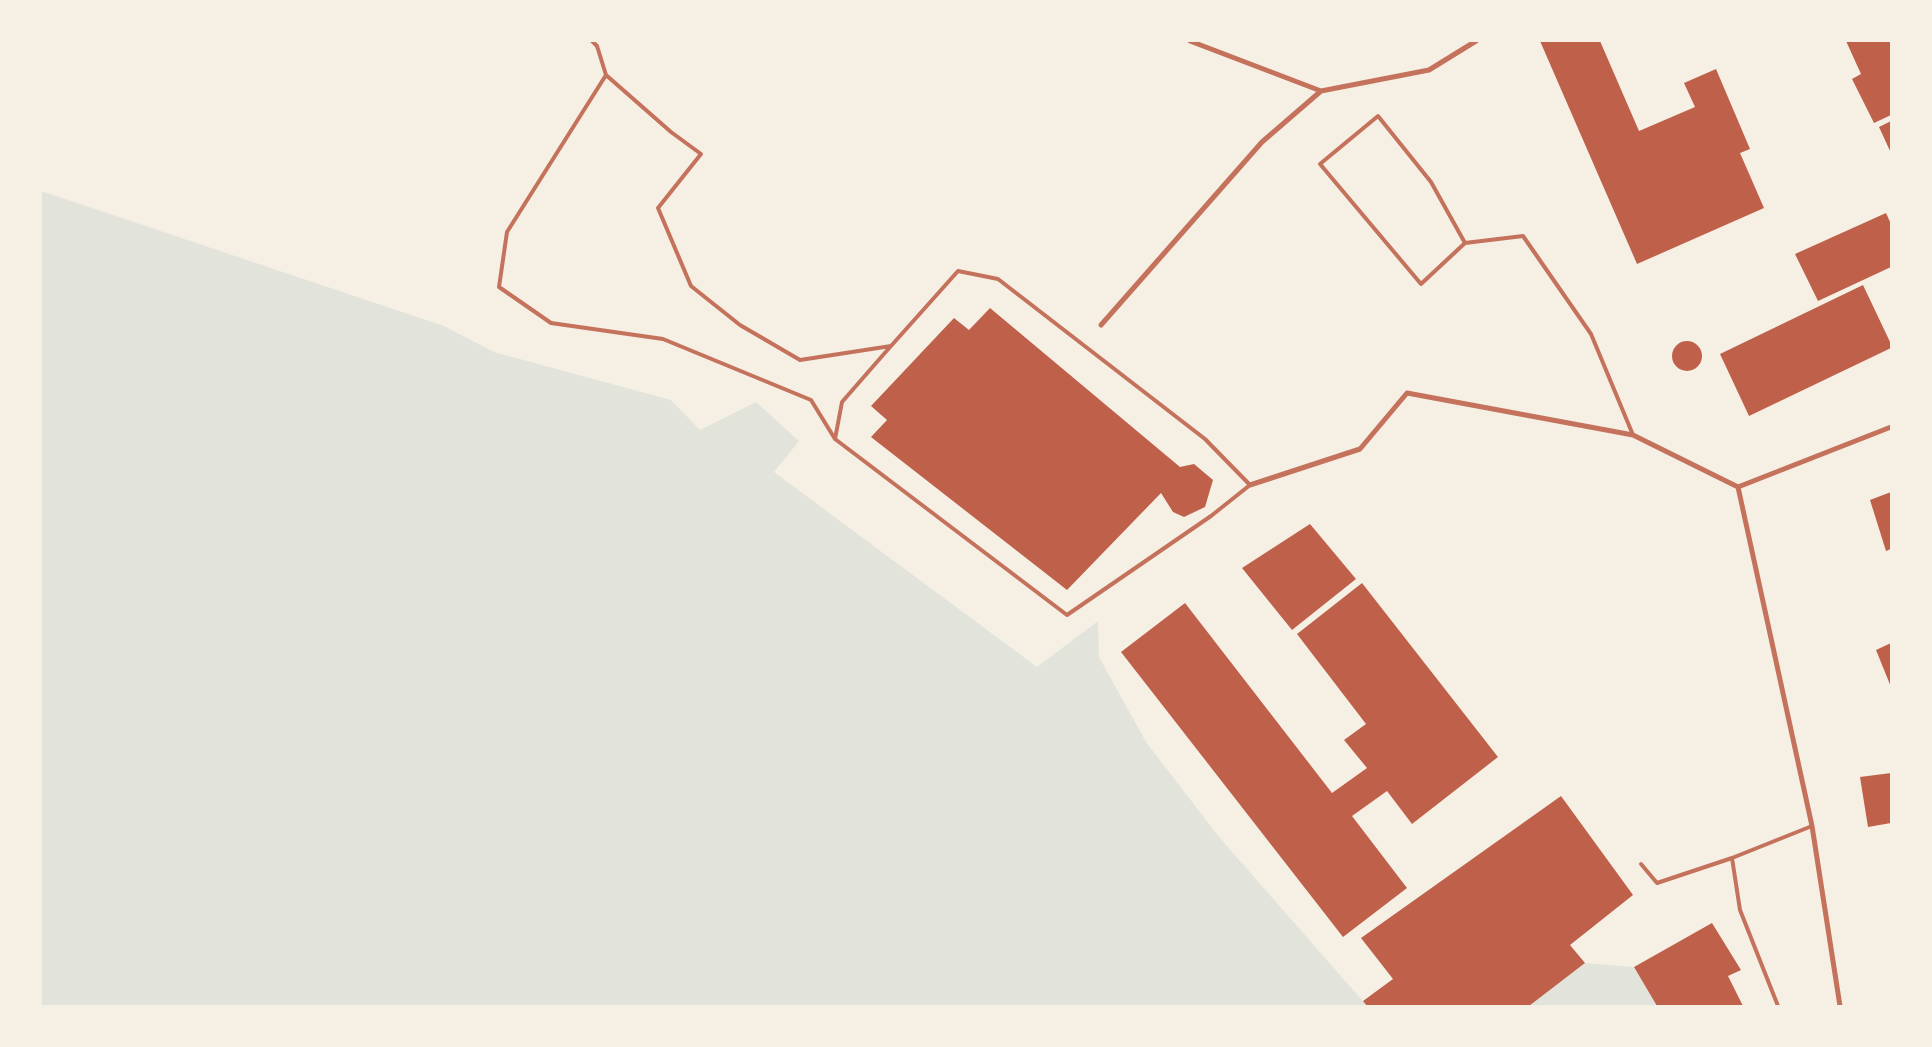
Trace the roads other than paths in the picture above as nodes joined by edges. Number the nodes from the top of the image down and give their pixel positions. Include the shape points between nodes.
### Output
1 (592, 41) edge
2 (1190, 41) edge
3 (1476, 41) edge
4 (606, 75) junction
5 (1321, 91) junction
6 (1465, 243) junction
7 (1101, 325) dead end
8 (891, 346) junction
9 (1891, 426) edge
10 (1633, 435) junction
11 (835, 439) junction
12 (1250, 485) junction
13 (1738, 487) junction
14 (1812, 826) junction
15 (1732, 858) junction
16 (1641, 864) dead end
17 (1778, 1006) edge
18 (1840, 1006) edge

1 - 4 lane via 597,46
2 - 5 street
3 - 5 street via 1429,70
4 - 8 lane via 701,154 658,208 690,286 740,325 800,360
4 - 11 lane via 507,232 499,287 551,323 663,339 811,400
5 - 7 street via 1262,142
6 - 6 lane via 1431,182 1378,116 1320,164 1421,284
6 - 10 lane via 1523,236 1591,334
8 - 11 lane via 842,402
8 - 12 lane via 958,272 998,279 1205,439
9 - 13 street
10 - 12 street via 1407,393 1360,450
10 - 13 street
11 - 12 lane via 1067,615 1211,516
13 - 14 street
14 - 15 lane
14 - 18 street
15 - 16 lane via 1657,883
15 - 17 lane via 1740,910

